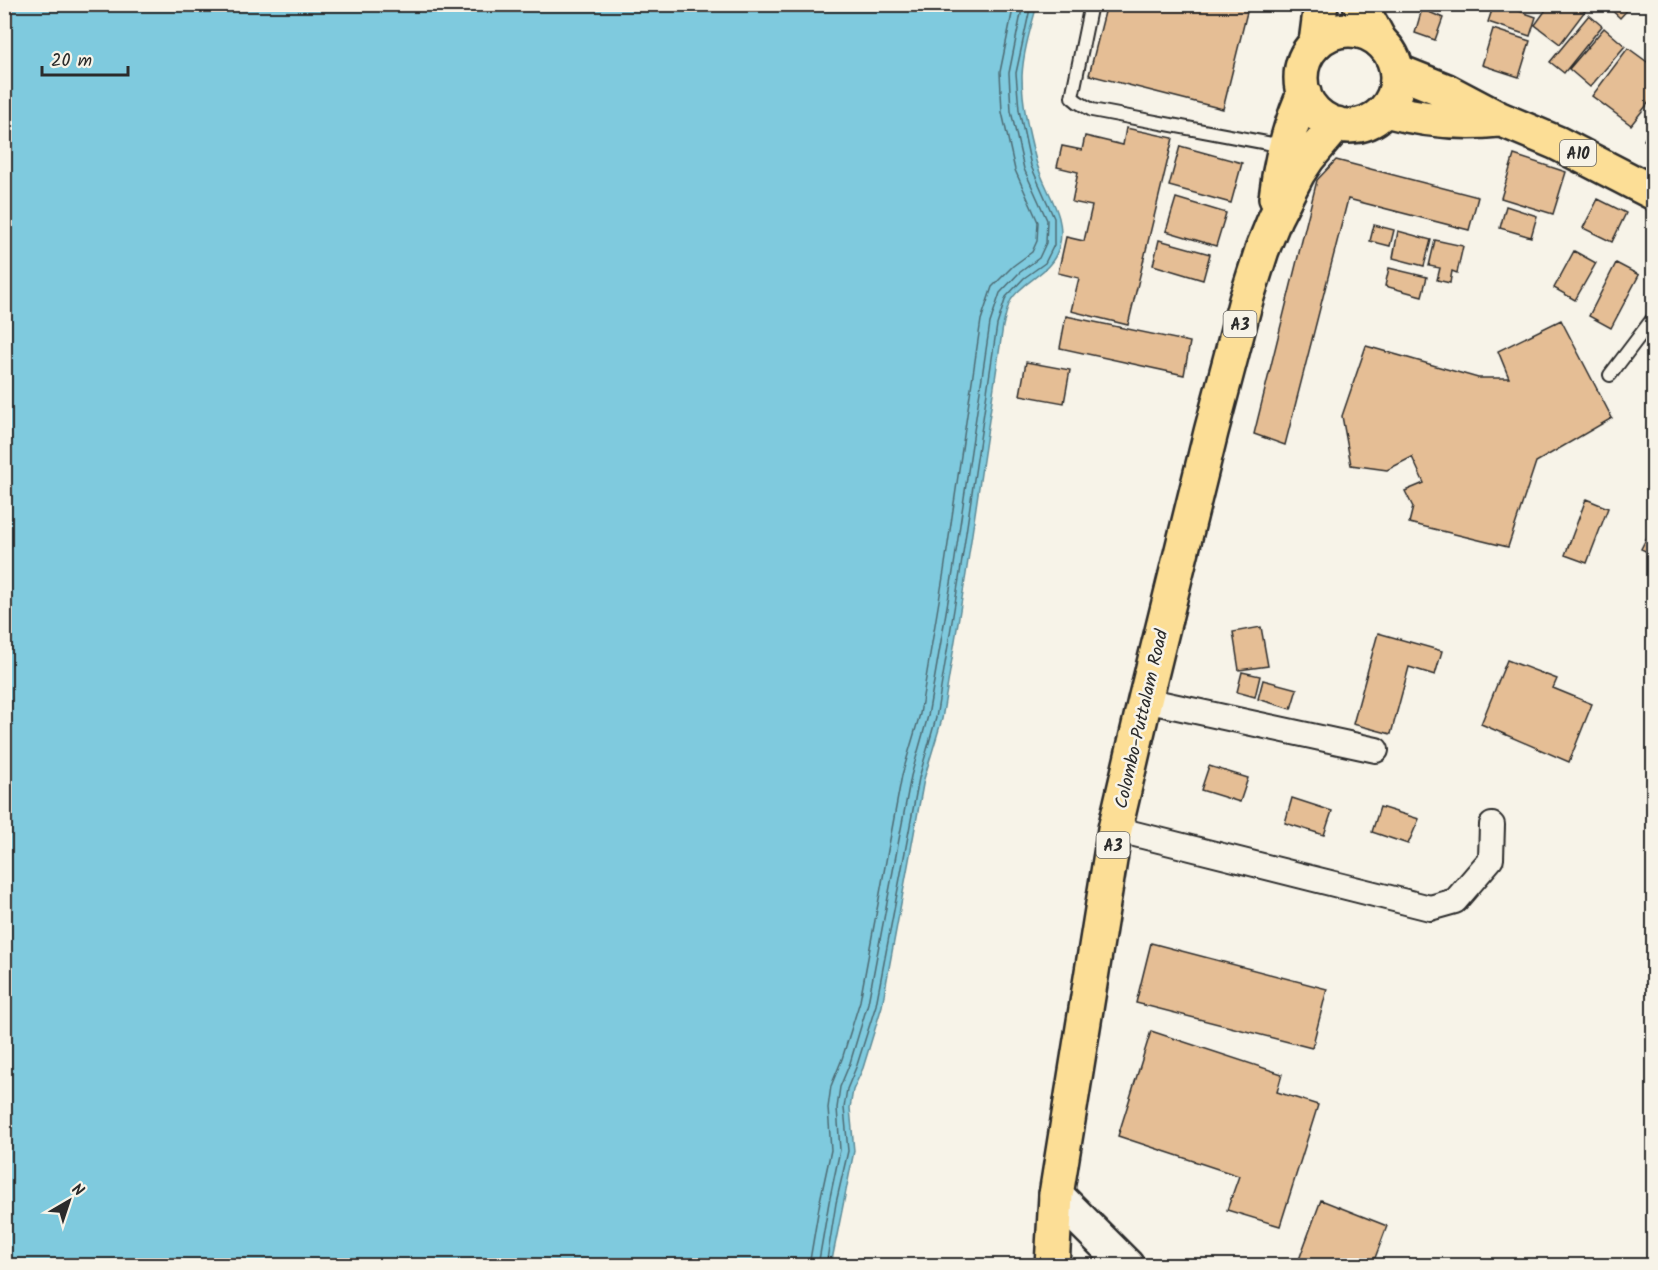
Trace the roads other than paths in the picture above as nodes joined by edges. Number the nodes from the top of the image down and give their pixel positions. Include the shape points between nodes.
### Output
1 (1091, 4) edge
2 (1321, 4) edge
3 (1360, 4) edge
4 (1380, 41) junction
5 (1316, 43) junction
6 (1397, 71) junction
7 (1304, 93) junction
8 (1385, 110) junction
9 (1500, 119) junction
10 (1337, 124) junction
11 (1284, 146) junction
12 (1653, 193) edge
13 (1275, 218) junction
14 (1653, 317) edge
15 (1610, 375) dead end
16 (1144, 700) junction
17 (1376, 750) dead end
18 (1492, 825) dead end
19 (1115, 829) junction
20 (1056, 1195) junction
21 (1052, 1266) edge
22 (1127, 1266) edge

1 - 11 lane via 1072,97 1078,102 1092,110
2 - 5 main road
3 - 4 main road
4 - 5 main road via 1354,30 1340,30
4 - 6 main road
5 - 7 main road via 1303,67
6 - 8 main road via 1393,99
6 - 9 main road, A10
7 - 10 main road via 1311,107
7 - 11 main road, Colombo-Puttalam Road / A3
8 - 9 main road, A10 via 1430,119
8 - 10 main road via 1363,124
9 - 12 main road, A10 via 1557,143
10 - 13 main road, Colombo-Puttalam Road / A3 via 1308,158
11 - 13 main road, Colombo-Puttalam Road / A3
13 - 16 main road, Colombo-Puttalam Road / A3 via 1244,311
14 - 15 lane
16 - 17 street
16 - 19 main road, Colombo-Puttalam Road / A3
18 - 19 street via 1491,859 1455,901 1430,908
19 - 20 main road, Colombo-Puttalam Road / A3
20 - 21 main road, Colombo-Puttalam Road / A3
20 - 22 street

